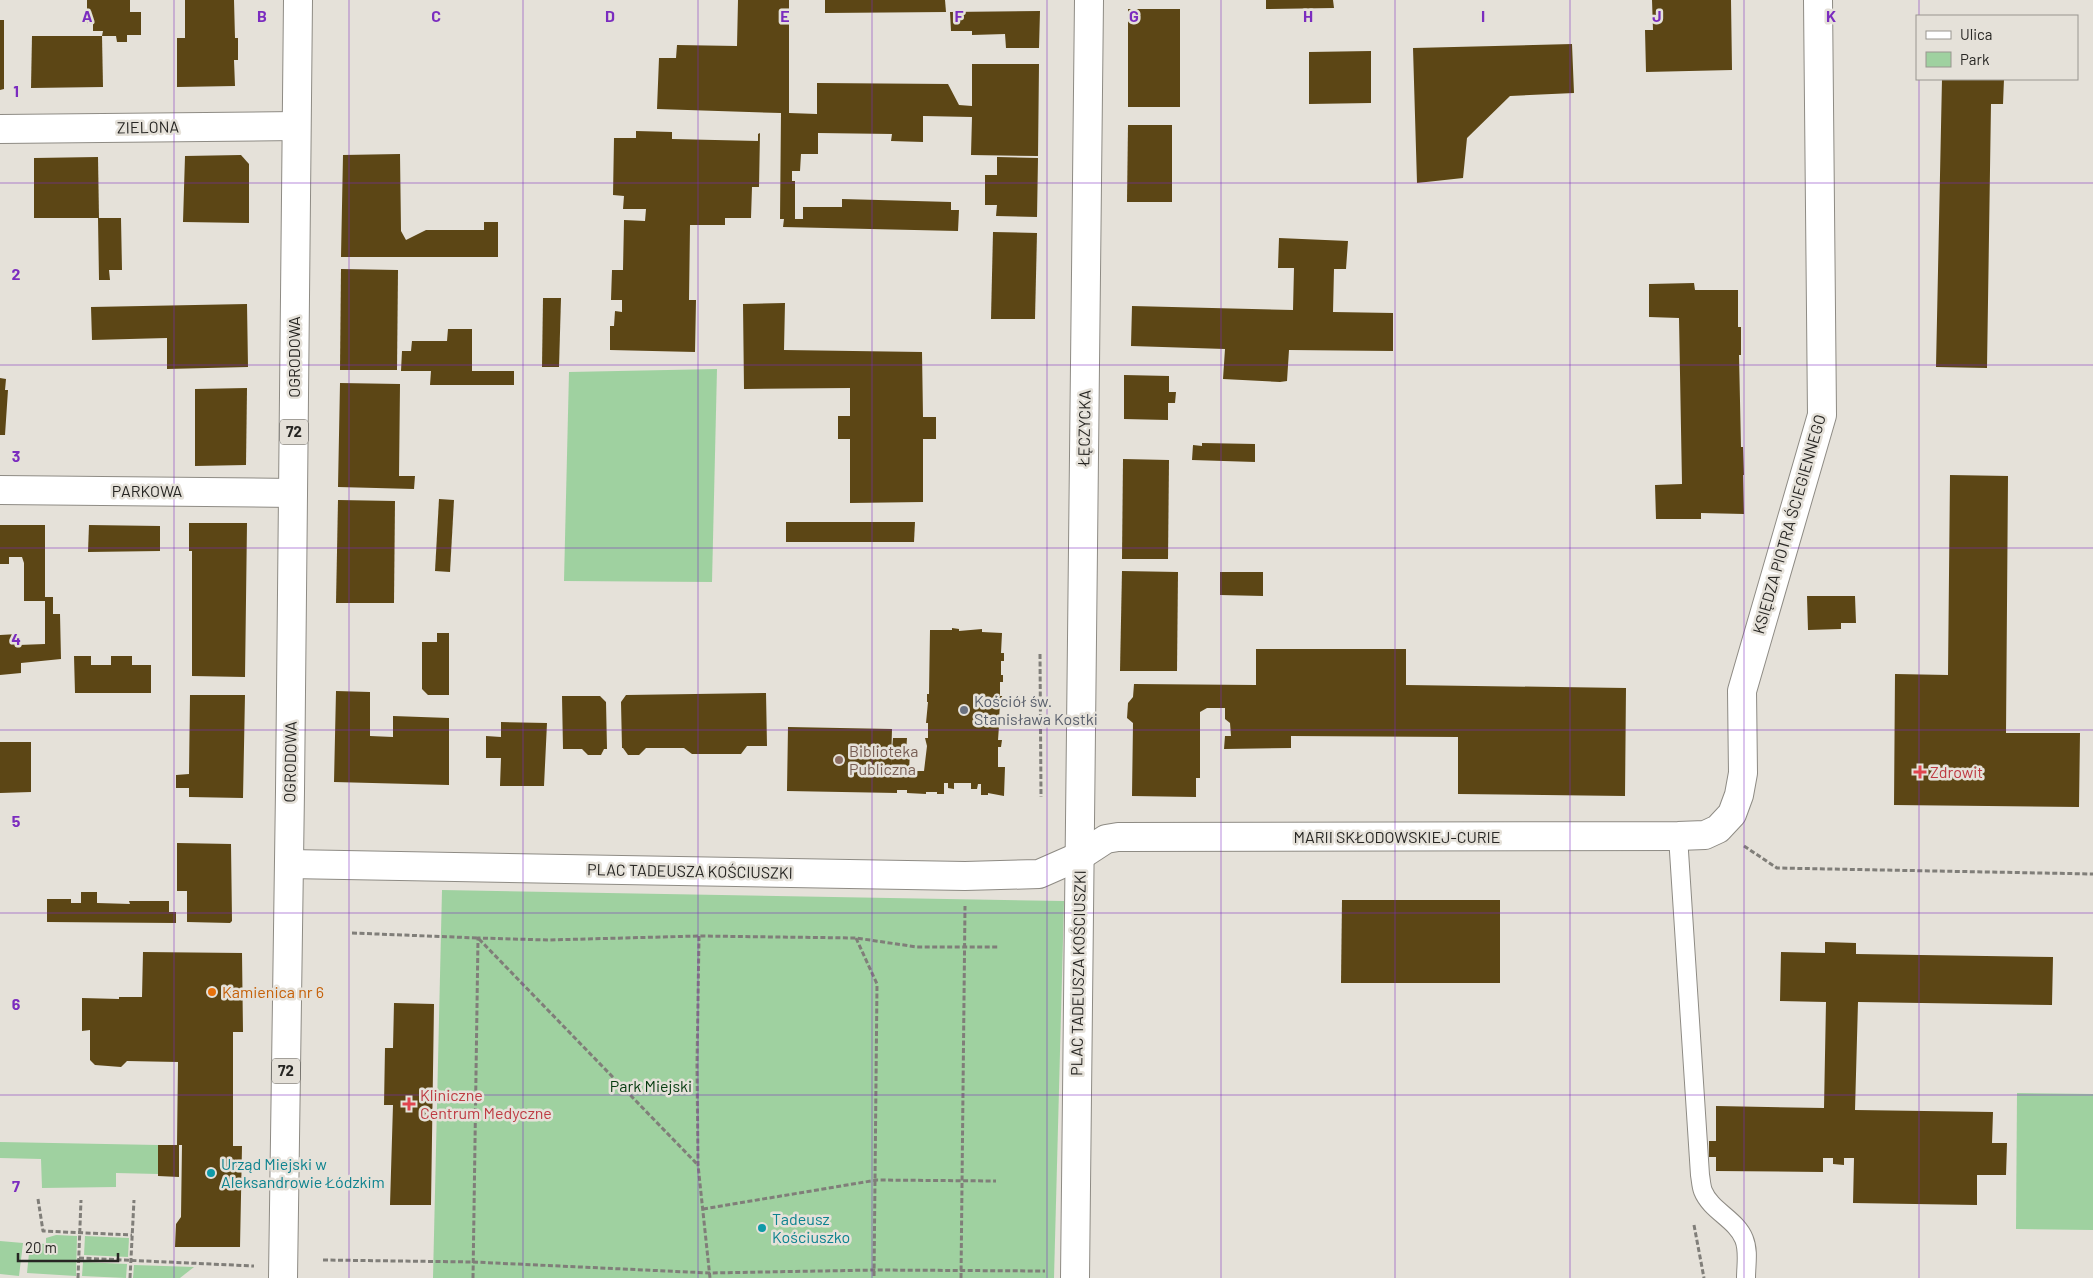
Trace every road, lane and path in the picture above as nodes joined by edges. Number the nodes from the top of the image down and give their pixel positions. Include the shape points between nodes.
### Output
1 (298, 0) edge
2 (1089, 0) edge
3 (1818, 0) edge
4 (296, 126) junction
5 (0, 129) edge
6 (0, 490) edge
7 (293, 494) junction
8 (1040, 654) dead end
9 (1041, 797) dead end
10 (1718, 829) junction
11 (1678, 836) junction
12 (1080, 856) junction
13 (289, 864) junction
14 (2093, 874) edge
15 (965, 899) dead end
16 (352, 933) dead end
17 (699, 936) junction
18 (478, 938) junction
19 (856, 938) junction
20 (966, 947) junction
21 (999, 947) dead end
22 (698, 1165) junction
23 (877, 1180) junction
24 (962, 1180) junction
25 (996, 1181) dead end
26 (38, 1199) dead end
27 (81, 1200) dead end
28 (134, 1200) dead end
29 (703, 1210) junction
30 (80, 1233) junction
31 (132, 1235) junction
32 (78, 1258) junction
33 (131, 1260) junction
34 (323, 1260) dead end
35 (473, 1262) junction
36 (254, 1266) dead end
37 (874, 1270) junction
38 (961, 1270) junction
39 (709, 1273) junction
40 (1075, 1275) edge
41 (78, 1278) edge
42 (130, 1278) edge
43 (283, 1278) edge
44 (473, 1278) edge
45 (710, 1278) edge
46 (874, 1278) edge
47 (961, 1278) edge
48 (1746, 1278) edge

1 - 4 street, OGRODOWA / 72
2 - 12 street, ŁĘCZYCKA
3 - 10 street, KSIĘDZA PIOTRA ŚCIEGIENNEGO via 1822,415 1742,691 1743,773 1739,795 1732,814
4 - 5 street, ZIELONA
4 - 7 street, OGRODOWA / 72
6 - 7 street, PARKOWA
7 - 13 street, OGRODOWA / 72
8 - 9 path
10 - 11 street, MARII SKŁODOWSKIEJ-CURIE via 1705,835
10 - 14 path via 1777,868
11 - 12 street, MARII SKŁODOWSKIEJ-CURIE via 1118,837 1106,839
11 - 48 lane via 1700,1175 1703,1191 1711,1203 1744,1238
12 - 13 street, PLAC TADEUSZA KOŚCIUSZKI via 1039,874 965,876
12 - 40 street, PLAC TADEUSZA KOŚCIUSZKI
13 - 43 street, 72
15 - 20 path
16 - 18 path
17 - 18 path via 548,940
17 - 19 path
17 - 22 path
18 - 22 path
18 - 35 path
19 - 20 path via 917,947
19 - 23 path via 878,984
20 - 21 path
20 - 24 path
22 - 29 path
23 - 24 path
23 - 29 path
23 - 37 path
24 - 25 path
24 - 38 path
26 - 30 path via 43,1231
27 - 30 path
28 - 31 path
29 - 39 path
30 - 31 path
30 - 32 path
31 - 33 path
32 - 33 path
32 - 41 path
33 - 36 path
33 - 42 path
34 - 35 path
35 - 39 path
35 - 44 path
37 - 38 path
37 - 39 path
37 - 46 path
38 - 40 path
38 - 47 path
39 - 45 path

